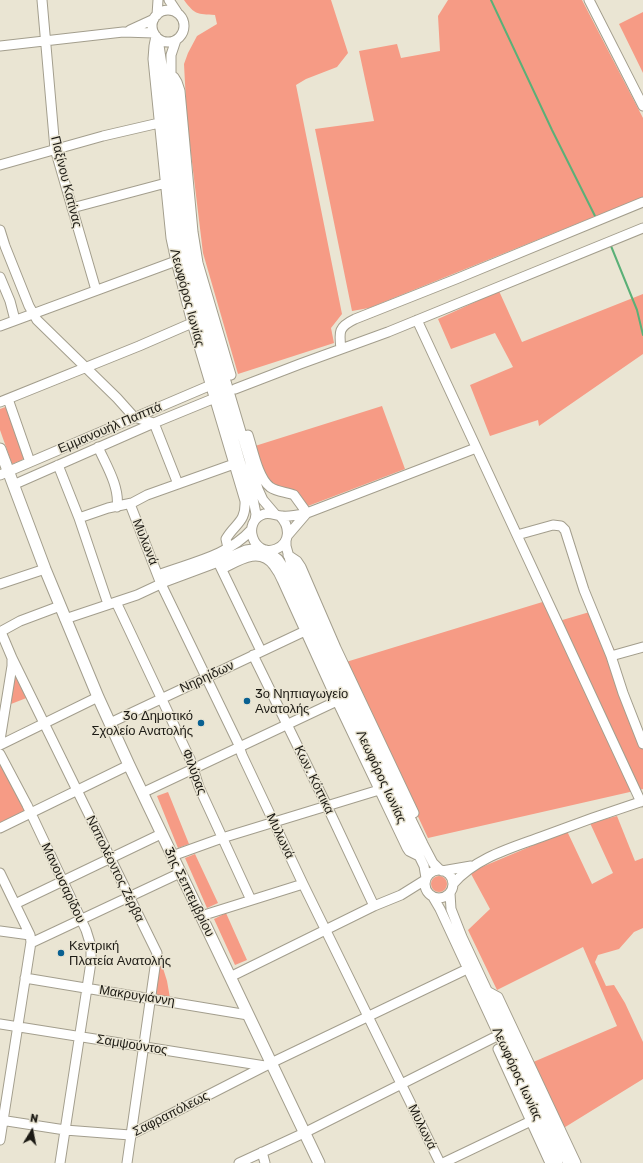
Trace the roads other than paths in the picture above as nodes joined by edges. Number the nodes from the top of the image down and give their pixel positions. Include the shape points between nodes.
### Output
1 (42, 0) edge
2 (158, 0) edge
3 (169, 0) edge
4 (589, 0) edge
5 (177, 12) junction
6 (156, 17) junction
7 (123, 32) junction
8 (156, 36) junction
9 (176, 40) junction
10 (45, 41) junction
11 (0, 46) edge
12 (643, 106) edge
13 (159, 123) junction
14 (55, 149) junction
15 (0, 165) edge
16 (166, 183) junction
17 (643, 202) edge
18 (72, 208) junction
19 (643, 228) edge
20 (0, 234) edge
21 (176, 261) junction
22 (0, 277) edge
23 (96, 290) junction
24 (33, 314) junction
25 (15, 320) junction
26 (417, 320) junction
27 (192, 323) junction
28 (0, 326) edge
29 (341, 349) junction
30 (86, 367) junction
31 (211, 385) junction
32 (226, 394) junction
33 (4, 400) edge
34 (134, 417) junction
35 (154, 423) junction
36 (98, 447) junction
37 (476, 448) junction
38 (0, 449) edge
39 (30, 462) junction
40 (234, 464) junction
41 (58, 465) junction
42 (4, 473) edge
43 (178, 484) junction
44 (13, 485) junction
45 (130, 504) junction
46 (117, 507) junction
47 (307, 513) junction
48 (277, 515) junction
49 (79, 518) junction
50 (255, 520) junction
51 (251, 530) junction
52 (517, 535) junction
53 (287, 537) junction
54 (228, 548) junction
55 (263, 549) junction
56 (220, 565) junction
57 (44, 569) junction
58 (158, 575) junction
59 (0, 584) edge
60 (161, 584) junction
61 (112, 603) junction
62 (60, 606) junction
63 (65, 619) junction
64 (305, 630) junction
65 (1, 632) edge
66 (643, 647) edge
67 (262, 651) junction
68 (253, 655) junction
69 (611, 656) junction
70 (12, 658) junction
71 (206, 677) junction
72 (5, 682) edge
73 (98, 697) junction
74 (162, 698) junction
75 (337, 701) junction
76 (110, 723) junction
77 (44, 724) junction
78 (287, 725) junction
79 (0, 740) edge
80 (643, 744) edge
81 (0, 745) edge
82 (239, 747) junction
83 (0, 754) edge
84 (129, 766) junction
85 (193, 770) junction
86 (379, 790) junction
87 (77, 791) junction
88 (142, 794) junction
89 (642, 801) edge
90 (327, 806) junction
91 (31, 813) junction
92 (274, 823) junction
93 (0, 828) edge
94 (161, 834) junction
95 (222, 838) junction
96 (172, 856) junction
97 (419, 856) junction
98 (110, 858) junction
99 (476, 865) junction
100 (441, 871) junction
101 (0, 873) edge
102 (180, 873) junction
103 (426, 879) junction
104 (62, 882) junction
105 (303, 884) junction
106 (453, 884) junction
107 (450, 893) junction
108 (401, 895) junction
109 (431, 896) junction
110 (129, 897) junction
111 (251, 900) junction
112 (15, 904) junction
113 (374, 906) junction
114 (201, 916) junction
115 (81, 920) junction
116 (445, 920) junction
117 (326, 930) junction
118 (0, 931) edge
119 (30, 939) junction
120 (462, 971) junction
121 (230, 977) junction
122 (25, 978) junction
123 (87, 988) junction
124 (487, 991) junction
125 (150, 999) junction
126 (248, 1015) junction
127 (369, 1016) junction
128 (0, 1024) edge
129 (17, 1027) junction
130 (80, 1036) junction
131 (493, 1038) junction
132 (142, 1047) junction
133 (268, 1064) junction
134 (402, 1084) junction
135 (531, 1120) junction
136 (1, 1121) edge
137 (65, 1130) junction
138 (304, 1132) junction
139 (130, 1135) junction
140 (0, 1140) edge
141 (262, 1152) junction
142 (60, 1163) edge
143 (127, 1163) edge
144 (239, 1163) edge
145 (265, 1163) edge
146 (319, 1163) edge
147 (441, 1163) edge
148 (550, 1163) edge
149 (558, 1163) edge
150 (568, 1163) edge
151 (576, 1163) edge

1 - 10 street, Παξίνου Κατίνας
2 - 6 street
3 - 5 street
4 - 12 street
5 - 6 street via 166,10
5 - 9 street via 184,24 182,34
6 - 7 street
6 - 8 street via 153,29
7 - 8 street
7 - 10 street
8 - 9 street via 166,42
8 - 13 street, Λεωφόρος Ιωνίας via 153,52
8 - 32 street via 162,64 181,254 187,281
9 - 32 street via 171,55 171,72 186,230 192,267
10 - 11 street
10 - 14 street, Παξίνου Κατίνας
13 - 14 street
13 - 16 street, Λεωφόρος Ιωνίας
14 - 15 street
14 - 18 street, Παξίνου Κατίνας
16 - 18 street
16 - 21 street, Λεωφόρος Ιωνίας via 171,238
17 - 29 street via 355,319 341,329
18 - 23 street, Παξίνου Κατίνας
19 - 26 street, Εμμανουήλ Παππά
20 - 24 street
21 - 23 street
21 - 27 street, Λεωφόρος Ιωνίας
22 - 25 street
23 - 24 street
24 - 25 street
24 - 30 street via 44,328
25 - 28 street
26 - 29 street, Εμμανουήλ Παππά
26 - 37 street
27 - 30 street
27 - 31 street, Λεωφόρος Ιωνίας
29 - 32 street, Εμμανουήλ Παππά
30 - 33 street
30 - 34 street
31 - 32 street, Λεωφόρος Ιωνίας
31 - 34 street, Εμμανουήλ Παππά
32 - 35 street, Εμμανουήλ Παππά
32 - 40 street, Λεωφόρος Ιωνίας
32 - 47 street via 247,434 265,482 270,487 294,495
32 - 48 street, Λεωφόρος Ιωνίας via 258,489 263,500
32 - 50 street, Λεωφόρος Ιωνίας via 240,461 255,506
33 - 39 street
34 - 35 street
34 - 39 street, Εμμανουήλ Παππά
35 - 36 street, Εμμανουήλ Παππά
35 - 43 street
36 - 41 street, Εμμανουήλ Παππά
36 - 46 street via 116,489
37 - 47 street
37 - 52 street
38 - 42 main road, 3ης Σεπτεμβρίου
39 - 42 street, Εμμανουήλ Παππά
40 - 43 street
40 - 54 street, Λεωφόρος Ιωνίας via 245,509 239,523 226,539
41 - 44 street, Εμμανουήλ Παππά
41 - 49 street, Φιλύρας
42 - 44 main road, 3ης Σεπτεμβρίου
43 - 45 street
44 - 57 main road, 3ης Σεπτεμβρίου
45 - 46 street
45 - 58 street, Μυλωνά
46 - 49 street
47 - 48 street
47 - 53 street
48 - 50 street via 264,514
48 - 53 street, Λεωφόρος Ιωνίας via 286,524
49 - 61 street, Φιλύρας
50 - 51 street, Λεωφόρος Ιωνίας
51 - 54 street
51 - 55 street, Λεωφόρος Ιωνίας via 253,540
52 - 69 street via 553,525 561,526 565,530 584,590
52 - 89 street
53 - 55 street via 278,548
53 - 100 street, Λεωφόρος Ιωνίας via 288,555 349,692 422,844 432,863
54 - 58 street
55 - 56 street via 246,550
55 - 97 street, Λεωφόρος Ιωνίας via 278,559 284,568 346,705
56 - 60 street
56 - 64 street via 250,556 260,556 274,565
56 - 67 street
57 - 59 street
57 - 62 main road, 3ης Σεπτεμβρίου
58 - 60 street, Μυλωνά
60 - 61 street
60 - 71 street, Μυλωνά
61 - 63 street
61 - 74 street, Φιλύρας
62 - 63 main road, 3ης Σεπτεμβρίου
62 - 65 street via 20,621
63 - 73 main road, 3ης Σεπτεμβρίου
64 - 67 street, Νηρηίδων
64 - 75 street
65 - 70 street, Ναπολέοντος Ζέρβα
66 - 69 street
67 - 68 street, Νηρηίδων
68 - 71 street, Νηρηίδων
68 - 78 street, Κων. Κόττικα
69 - 80 street
70 - 72 street via 12,666
70 - 77 street, Ναπολέοντος Ζέρβα
71 - 74 street, Νηρηίδων
71 - 82 street, Μυλωνά
72 - 79 street
73 - 76 main road, 3ης Σεπτεμβρίου
73 - 77 street
74 - 76 street, Νηρηίδων
74 - 85 street, Φιλύρας
75 - 78 street
75 - 86 street
76 - 84 main road, 3ης Σεπτεμβρίου
77 - 81 street
77 - 87 street, Ναπολέοντος Ζέρβα
78 - 82 street
78 - 90 street, Κων. Κόττικα
82 - 85 street
82 - 92 street, Μυλωνά
83 - 91 street, Μανουσαρίδου
84 - 87 street
84 - 88 main road, 3ης Σεπτεμβρίου
85 - 88 street
85 - 95 street, Φιλύρας
86 - 90 street
86 - 97 street via 406,848
87 - 91 street
87 - 98 street, Ναπολέοντος Ζέρβα
88 - 94 main road, 3ης Σεπτεμβρίου
89 - 99 street via 534,839
90 - 92 street
90 - 113 street, Κων. Κόττικα
91 - 93 street
91 - 104 street, Μανουσαρίδου
92 - 95 street
92 - 105 street, Μυλωνά
94 - 96 main road, 3ης Σεπτεμβρίου
94 - 98 street
95 - 96 street
95 - 111 street, Φιλύρας
96 - 102 main road, 3ης Σεπτεμβρίου
97 - 103 street, Λεωφόρος Ιωνίας
98 - 104 street
98 - 110 street, Ναπολέοντος Ζέρβα
99 - 100 street
99 - 106 street
100 - 103 street via 432,872
100 - 106 street via 450,876
101 - 112 street
102 - 110 street
102 - 114 main road, 3ης Σεπτεμβρίου
103 - 108 street
103 - 109 street via 425,887
104 - 112 street
104 - 115 street, Μανουσαρίδου
105 - 111 street
105 - 117 street, Μυλωνά
106 - 107 street
107 - 109 street via 442,898
107 - 124 street, Λεωφόρος Ιωνίας via 453,915
108 - 109 street
108 - 113 street
109 - 116 street, Λεωφόρος Ιωνίας
110 - 115 street
110 - 125 street, Ναπολέοντος Ζέρβα via 157,954
111 - 114 street
112 - 119 street
113 - 117 street
114 - 121 main road, 3ης Σεπτεμβρίου
115 - 119 street
115 - 123 street, Μανουσαρίδου via 92,952
116 - 120 street, Λεωφόρος Ιωνίας via 446,933
116 - 149 street, Λεωφόρος Ιωνίας
117 - 121 street
117 - 127 street, Μυλωνά
118 - 119 street
119 - 122 street
120 - 127 street, Σαφραπόλεως
120 - 131 street, Λεωφόρος Ιωνίας
121 - 126 main road, 3ης Σεπτεμβρίου
122 - 123 street, Μακρυγιάννη
122 - 129 street
123 - 125 street, Μακρυγιάννη
123 - 130 street, Μανουσαρίδου
124 - 150 street, Λεωφόρος Ιωνίας
124 - 151 street, Λεωφόρος Ιωνίας via 498,997
125 - 126 street, Μακρυγιάννη
125 - 132 street, Ναπολέοντος Ζέρβα
126 - 133 main road, 3ης Σεπτεμβρίου
127 - 133 street, Σαφραπόλεως
127 - 134 street, Μυλωνά
128 - 129 street, Σαμψούντος
129 - 130 street, Σαμψούντος
129 - 136 street
130 - 132 street, Σαμψούντος
130 - 137 street, Μανουσαρίδου
131 - 134 street
131 - 135 street, Λεωφόρος Ιωνίας
132 - 133 street, Σαμψούντος
132 - 139 street, Ναπολέοντος Ζέρβα
133 - 138 main road, 3ης Σεπτεμβρίου
133 - 139 street, Σαφραπόλεως
134 - 138 street
134 - 147 street, Μυλωνά
135 - 147 street
135 - 148 street, Λεωφόρος Ιωνίας
136 - 137 street, Σαφραπόλεως
136 - 140 street
137 - 139 street, Σαφραπόλεως
137 - 142 street, Μανουσαρίδου
138 - 141 street
138 - 146 main road, 3ης Σεπτεμβρίου
139 - 143 street, Ναπολέοντος Ζέρβα
141 - 144 street
141 - 145 street

